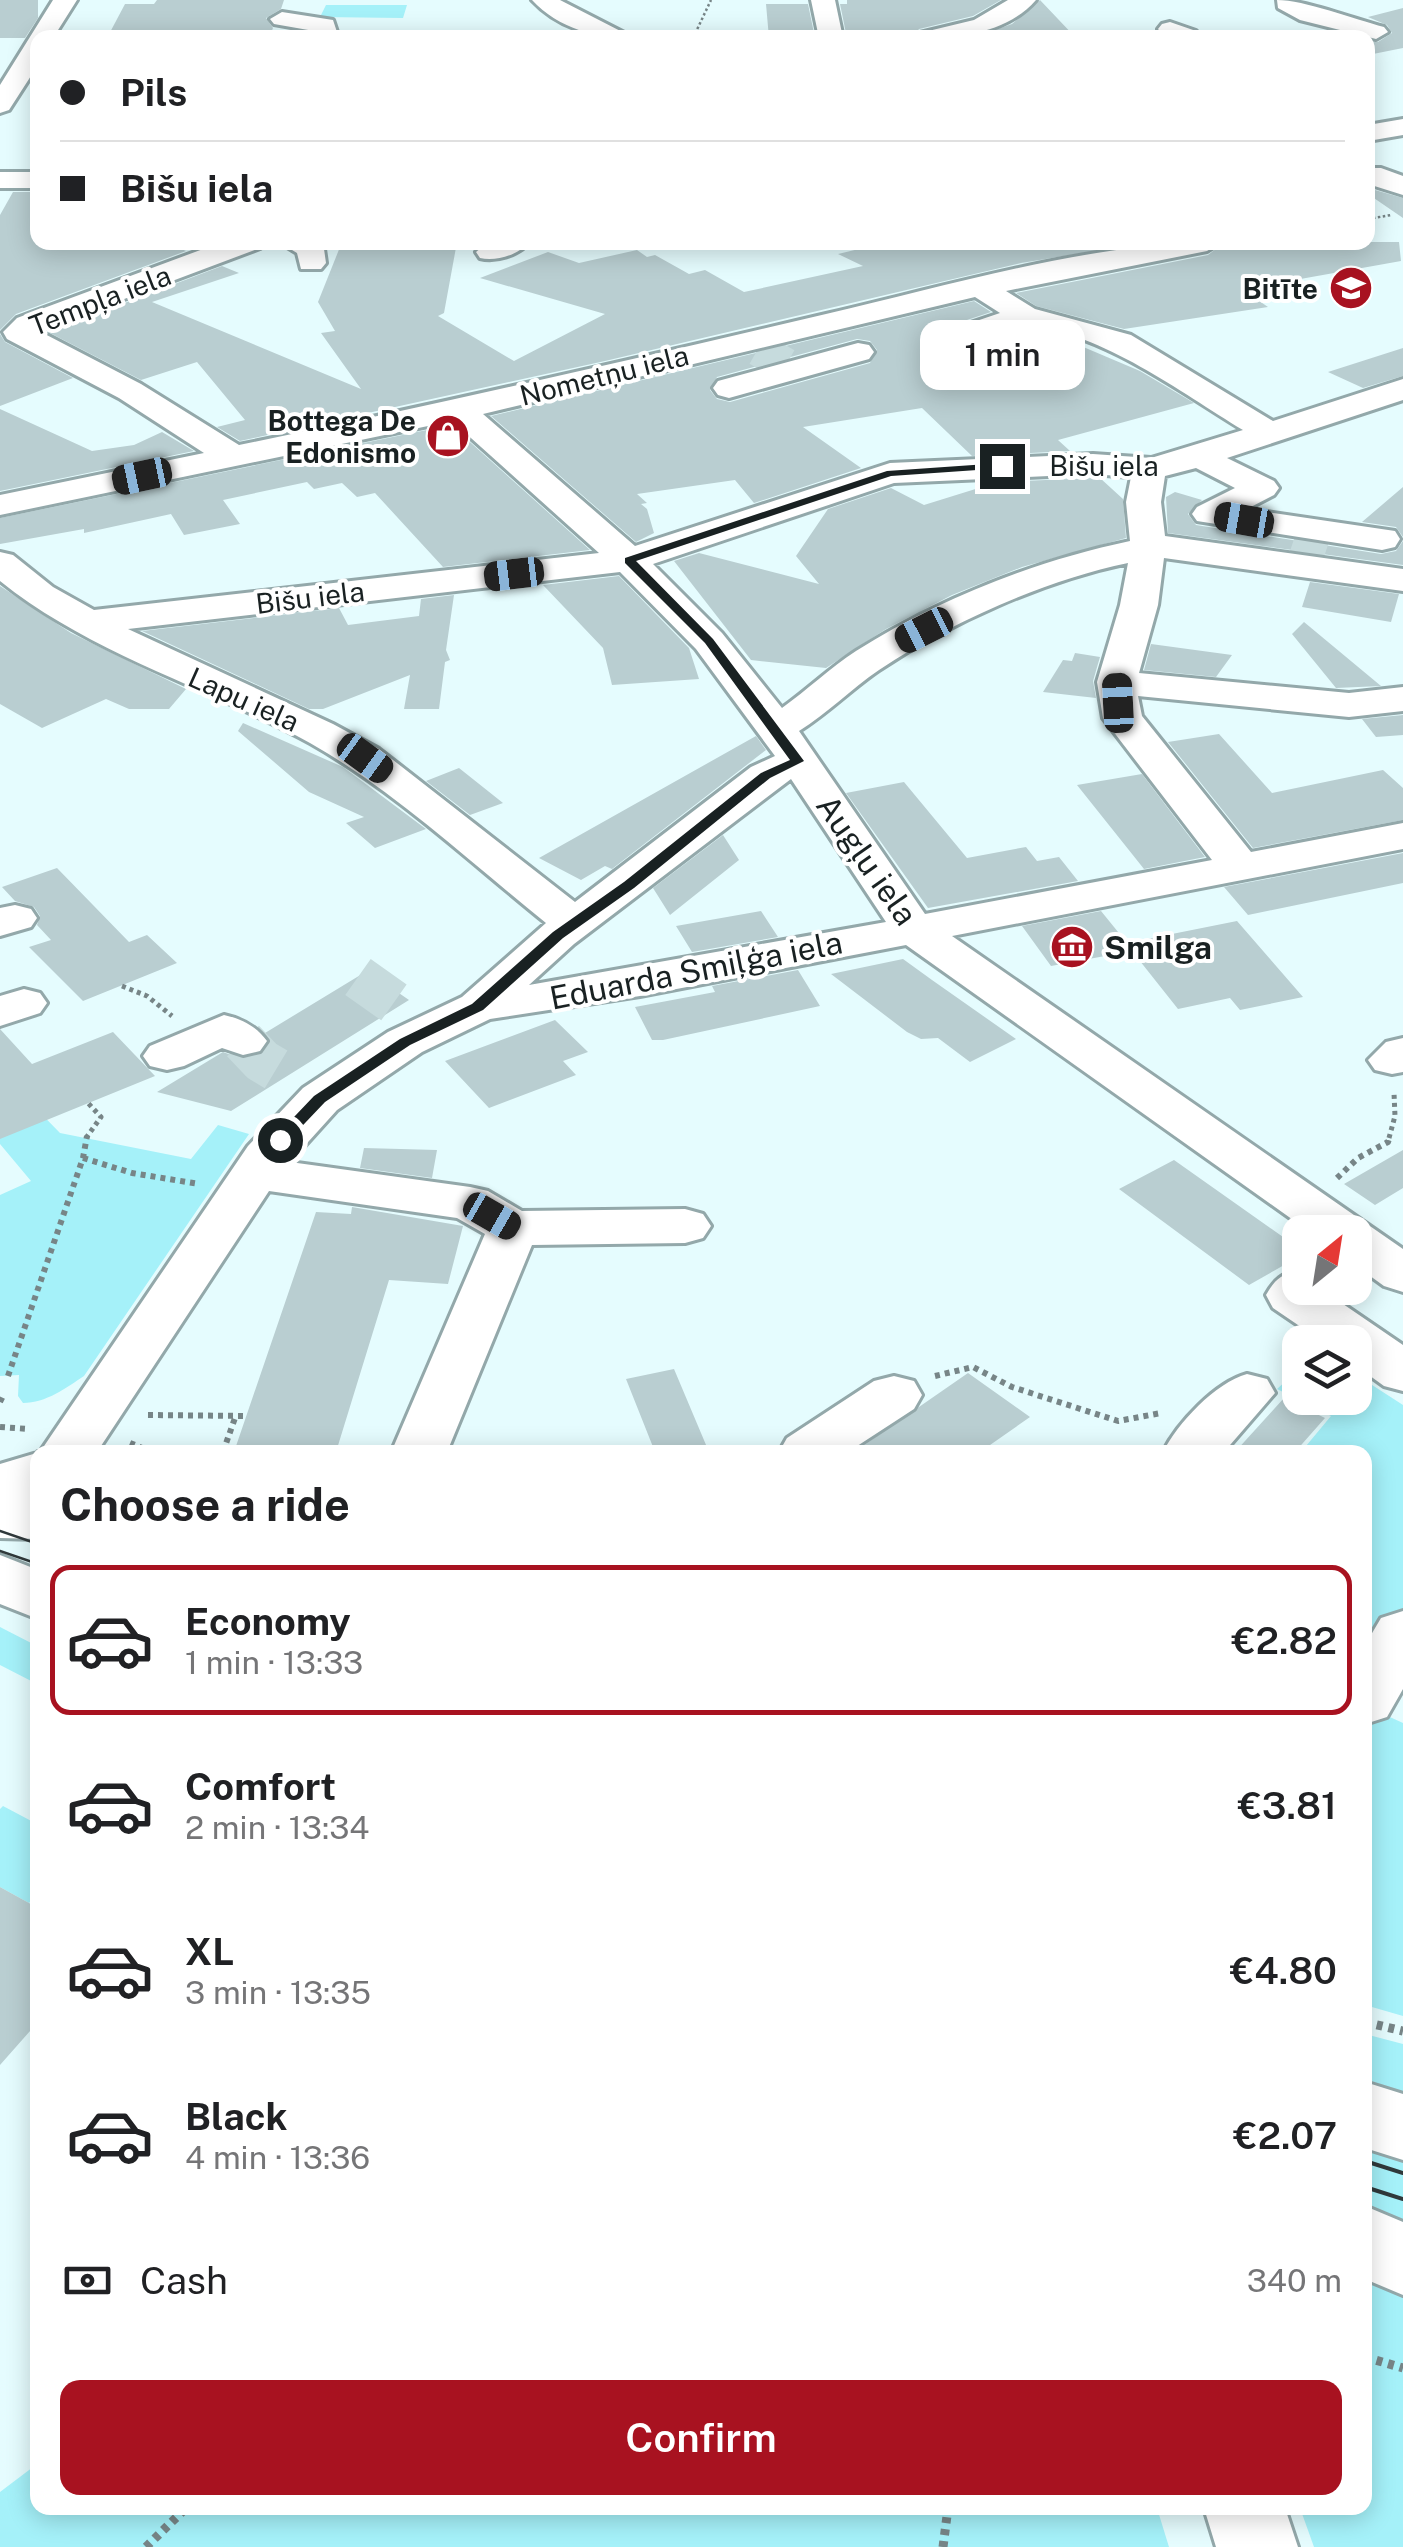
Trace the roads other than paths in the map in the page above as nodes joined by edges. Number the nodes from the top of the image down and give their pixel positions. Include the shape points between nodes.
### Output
1 (65, 0) edge
2 (544, 0) edge
3 (1024, 0) edge
4 (1286, 3) dead end
5 (282, 19) dead end
6 (1402, 27) edge
7 (45, 30) edge
8 (326, 30) edge
9 (600, 30) edge
10 (961, 30) edge
11 (1368, 30) edge
12 (1376, 32) edge
13 (28, 55) edge
14 (0, 105) edge
15 (1403, 128) edge
16 (1375, 132) edge
17 (1375, 176) edge
18 (0, 180) edge
19 (30, 180) edge
20 (1403, 188) edge
21 (227, 250) edge
22 (1150, 250) edge
23 (979, 287) junction
24 (1024, 315) junction
25 (9, 325) edge
26 (943, 342) dead end
27 (858, 352) dead end
28 (729, 388) dead end
29 (1399, 394) edge
30 (459, 410) junction
31 (1269, 432) junction
32 (1198, 456) junction
33 (234, 457) junction
34 (1152, 468) junction
35 (0, 505) edge
36 (1382, 538) dead end
37 (1148, 546) junction
38 (1310, 547) junction
39 (629, 560) junction
40 (0, 563) edge
41 (1403, 580) edge
42 (90, 622) junction
43 (1116, 682) junction
44 (1403, 699) edge
45 (787, 745) junction
46 (1403, 836) edge
47 (1242, 869) junction
48 (574, 923) junction
49 (913, 929) junction
50 (438, 1013) junction
51 (255, 1173) junction
52 (1325, 1215) edge
53 (685, 1226) dead end
54 (513, 1228) junction
55 (1308, 1305) edge
56 (1403, 1372) edge
57 (1247, 1392) road end
58 (894, 1395) road end
59 (73, 1445) edge
60 (423, 1445) edge
61 (818, 1445) edge
62 (1198, 1445) edge
63 (30, 1475) edge
64 (0, 1487) edge
65 (0, 1516) edge
66 (30, 1517) edge
67 (0, 1578) edge
68 (30, 1592) edge
69 (1403, 1634) edge
70 (1372, 1687) edge
71 (1372, 2117) edge
72 (1403, 2127) edge
73 (1372, 2245) edge
74 (1403, 2259) edge
75 (1246, 2515) edge
76 (1257, 2547) edge

1 - 7 street
2 - 9 street
3 - 10 street
4 - 11 street
5 - 8 street
6 - 12 street
13 - 14 street
15 - 16 street
17 - 20 street
18 - 19 street
21 - 25 street, Tempļa iela
22 - 23 street, Nometņu iela
23 - 24 street
23 - 30 street, Nometņu iela
24 - 26 street
24 - 31 street via 1120,342
25 - 33 street, Tempļa iela via 130,390
27 - 28 street
29 - 31 street, Bišu iela
30 - 33 street, Nometņu iela
30 - 39 street, Augļu iela
31 - 32 street, Bišu iela
32 - 34 street, Bišu iela
32 - 38 street via 1262,488 1209,514
33 - 35 street, Nometņu iela
34 - 37 street via 1141,491
34 - 39 street, Bišu iela via 960,466 890,473
36 - 38 street
37 - 38 street
37 - 43 street
37 - 45 street via 1111,553 948,618 875,656
38 - 41 street
39 - 42 street, Bišu iela
39 - 45 street, Augļu iela via 709,641
40 - 42 street, Lapu iela
42 - 48 street, Lapu iela via 365,758
43 - 44 street via 1349,705
43 - 47 street via 1124,718
45 - 48 street via 765,776
45 - 49 street, Augļu iela
46 - 47 street, Eduarda Smiļģa iela
47 - 49 street, Eduarda Smiļģa iela
48 - 50 street via 516,969
49 - 50 street, Eduarda Smiļģa iela
49 - 52 street, Augļu iela
50 - 51 street, Eduarda Smiļģa iela via 303,1088 295,1123
51 - 54 street via 470,1203
51 - 59 street, Eduarda Smiļģa iela
53 - 54 street
54 - 60 street
55 - 56 street
57 - 62 street
58 - 61 street
63 - 64 street
65 - 66 street
67 - 68 street
69 - 70 street
71 - 72 street
73 - 74 street
75 - 76 street

